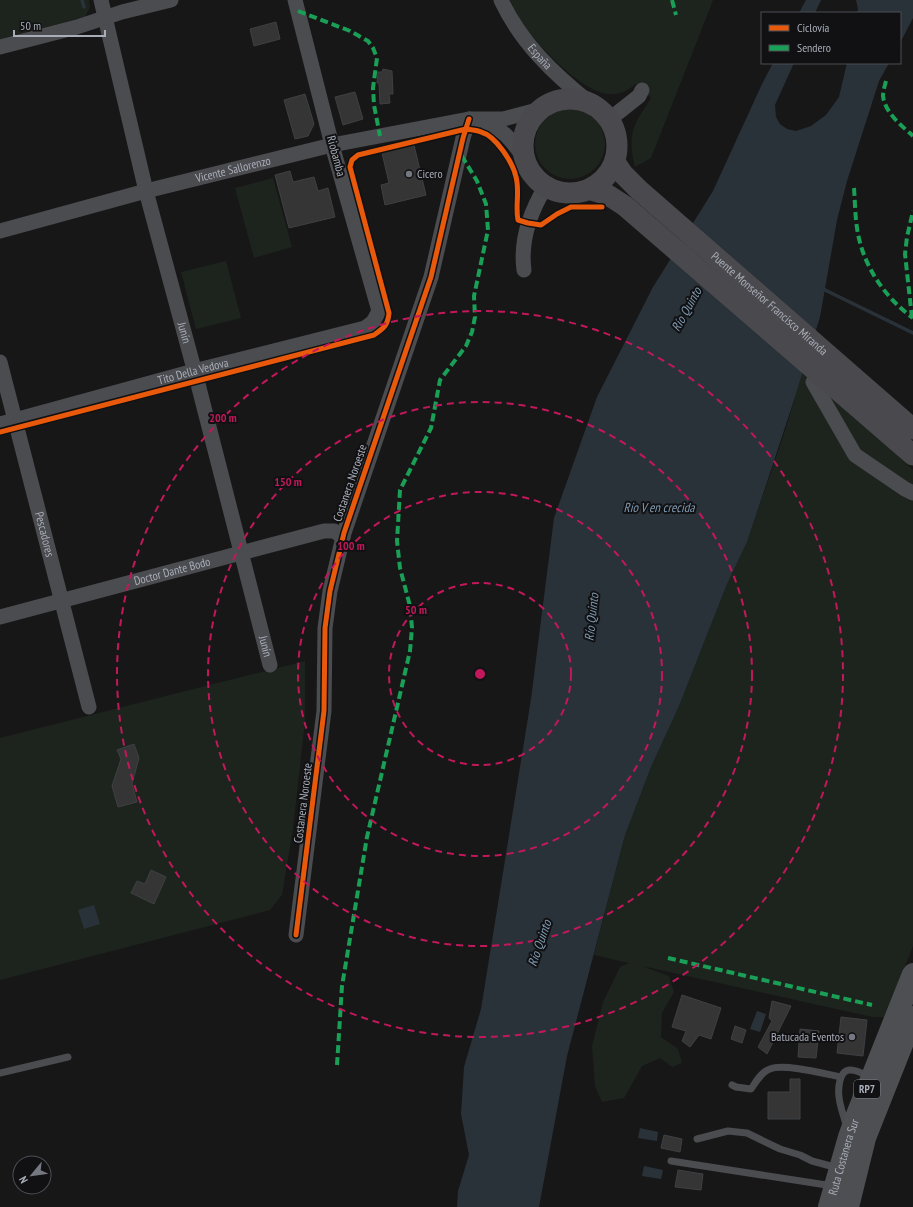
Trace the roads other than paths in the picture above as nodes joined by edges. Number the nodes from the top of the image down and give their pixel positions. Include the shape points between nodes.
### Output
1 (101, 0) edge
2 (171, 0) edge
3 (295, 0) edge
4 (501, 0) edge
5 (105, 17) junction
6 (0, 47) edge
7 (642, 90) dead end
8 (590, 103) junction
9 (541, 109) junction
10 (468, 118) junction
11 (610, 119) junction
12 (332, 145) junction
13 (525, 159) junction
14 (615, 162) junction
15 (546, 186) junction
16 (591, 190) junction
17 (146, 191) junction
18 (0, 231) edge
19 (524, 270) dead end
20 (379, 311) joint
21 (0, 362) edge
22 (194, 371) junction
23 (813, 382) dead end
24 (15, 420) junction
25 (907, 423) edge
26 (0, 424) edge
27 (913, 455) edge
28 (913, 493) edge
29 (343, 537) junction
30 (241, 552) junction
31 (62, 601) junction
32 (0, 617) edge
33 (270, 665) dead end
34 (89, 707) dead end
35 (296, 935) dead end
36 (913, 974) edge
37 (913, 1017) edge
38 (68, 1057) dead end
39 (0, 1073) edge
40 (841, 1077) junction
41 (872, 1078) junction
42 (732, 1085) dead end
43 (849, 1137) junction
44 (697, 1139) dead end
45 (671, 1161) dead end
46 (838, 1178) junction
47 (829, 1207) edge
48 (848, 1207) edge

1 - 5 street, Junín
2 - 5 street
3 - 12 street, Riobamba
4 - 8 street, España via 514,25 532,50
5 - 6 street
5 - 17 street, Junín
7 - 11 street via 639,96
8 - 9 street via 562,100
8 - 11 street
9 - 10 street, Vicente Sallorenzo via 503,119
9 - 13 street via 526,126 523,138
10 - 12 street, Vicente Sallorenzo
10 - 13 street, Vicente Sallorenzo via 502,131
10 - 29 street, Costanera Noroeste via 431,277
11 - 14 street via 617,140
12 - 17 street, Vicente Sallorenzo
12 - 20 street, Riobamba
13 - 15 street via 540,183
14 - 16 street via 609,174
14 - 25 street, Puente Monseñor Francisco Miranda via 639,190
15 - 16 street via 556,192 570,194
15 - 19 street via 535,204 528,223 523,258
16 - 27 street, Puente Monseñor Francisco Miranda via 608,195 625,206
17 - 18 street, Vicente Sallorenzo
17 - 22 street, Junín
20 - 22 street, Tito Della Vedova via 374,322 365,328
21 - 24 street, Pescadores
22 - 24 street, Tito Della Vedova
22 - 30 street, Junín
23 - 28 street via 855,455
24 - 26 street, Tito Della Vedova
24 - 31 street, Pescadores
29 - 30 street, Doctor Dante Bodo via 334,531 324,531
29 - 35 street, Costanera Noroeste via 330,591 325,628 324,711
30 - 31 street, Doctor Dante Bodo
30 - 33 street, Junín
31 - 32 street, Doctor Dante Bodo
31 - 34 street, Pescadores
36 - 41 main road, Ruta Costanera Sur / RP7
37 - 48 main road, Ruta Costanera Sur / RP7 via 865,1138
38 - 39 lane
40 - 41 lane via 842,1073 848,1070 855,1070
40 - 42 lane via 781,1067 769,1069 760,1076 751,1089
40 - 43 lane via 838,1098
41 - 43 main road, Ruta Costanera Sur / RP7
43 - 46 main road, Ruta Costanera Sur / RP7
44 - 46 lane via 728,1131 747,1133 780,1149 800,1155
45 - 46 lane
46 - 47 main road, Ruta Costanera Sur / RP7

